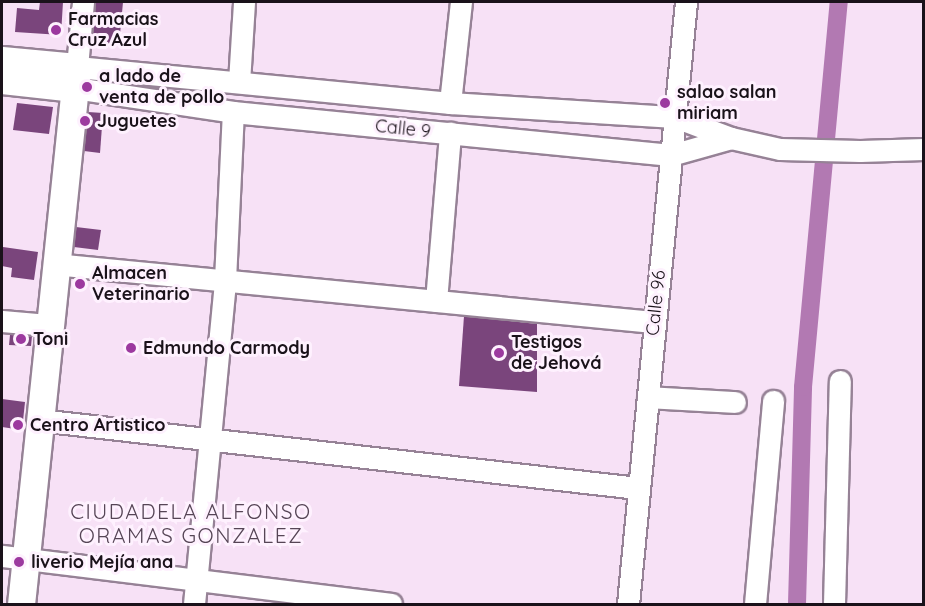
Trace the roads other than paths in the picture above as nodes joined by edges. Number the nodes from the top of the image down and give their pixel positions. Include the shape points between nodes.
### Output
1 (83, 2) edge
2 (244, 2) edge
3 (460, 2) edge
4 (686, 2) edge
5 (2, 60) edge
6 (76, 77) junction
7 (2, 80) edge
8 (239, 82) junction
9 (450, 103) junction
10 (233, 112) junction
11 (675, 117) junction
12 (450, 133) junction
13 (731, 138) junction
14 (924, 148) edge
15 (671, 155) junction
16 (54, 264) junction
17 (225, 280) junction
18 (436, 301) junction
19 (2, 321) edge
20 (653, 322) junction
21 (48, 325) junction
22 (840, 381) dead end
23 (648, 397) junction
24 (773, 401) dead end
25 (735, 402) dead end
26 (39, 420) junction
27 (210, 439) junction
28 (638, 488) junction
29 (13, 558) edge
30 (196, 581) junction
31 (21, 604) edge
32 (194, 604) edge
33 (391, 604) edge
34 (628, 604) edge
35 (754, 604) edge
36 (834, 604) edge

1 - 6 street
2 - 8 street
3 - 9 street
4 - 11 street, Calle 96
5 - 6 street
6 - 7 street
6 - 8 street, Calle 9
6 - 10 street, Calle 9
6 - 16 street
8 - 9 street, Calle 9
9 - 11 street, Calle 9
10 - 12 street, Calle 9
10 - 17 street
11 - 13 street, Calle 9
11 - 15 street, Calle 96
12 - 15 street, Calle 9
12 - 18 street
13 - 14 street, Calle 9 via 780,149
13 - 15 street, Calle 9
15 - 20 street, Calle 96
16 - 17 street
16 - 21 street
17 - 18 street
17 - 27 street
18 - 20 street
19 - 21 street
20 - 23 street, Calle 96
21 - 26 street
22 - 36 street
23 - 25 street
23 - 28 street, Calle 96
24 - 35 street
26 - 27 street
26 - 29 street
27 - 28 street
27 - 30 street
28 - 34 street, Calle 96
29 - 30 street
29 - 31 street
30 - 32 street
30 - 33 street

